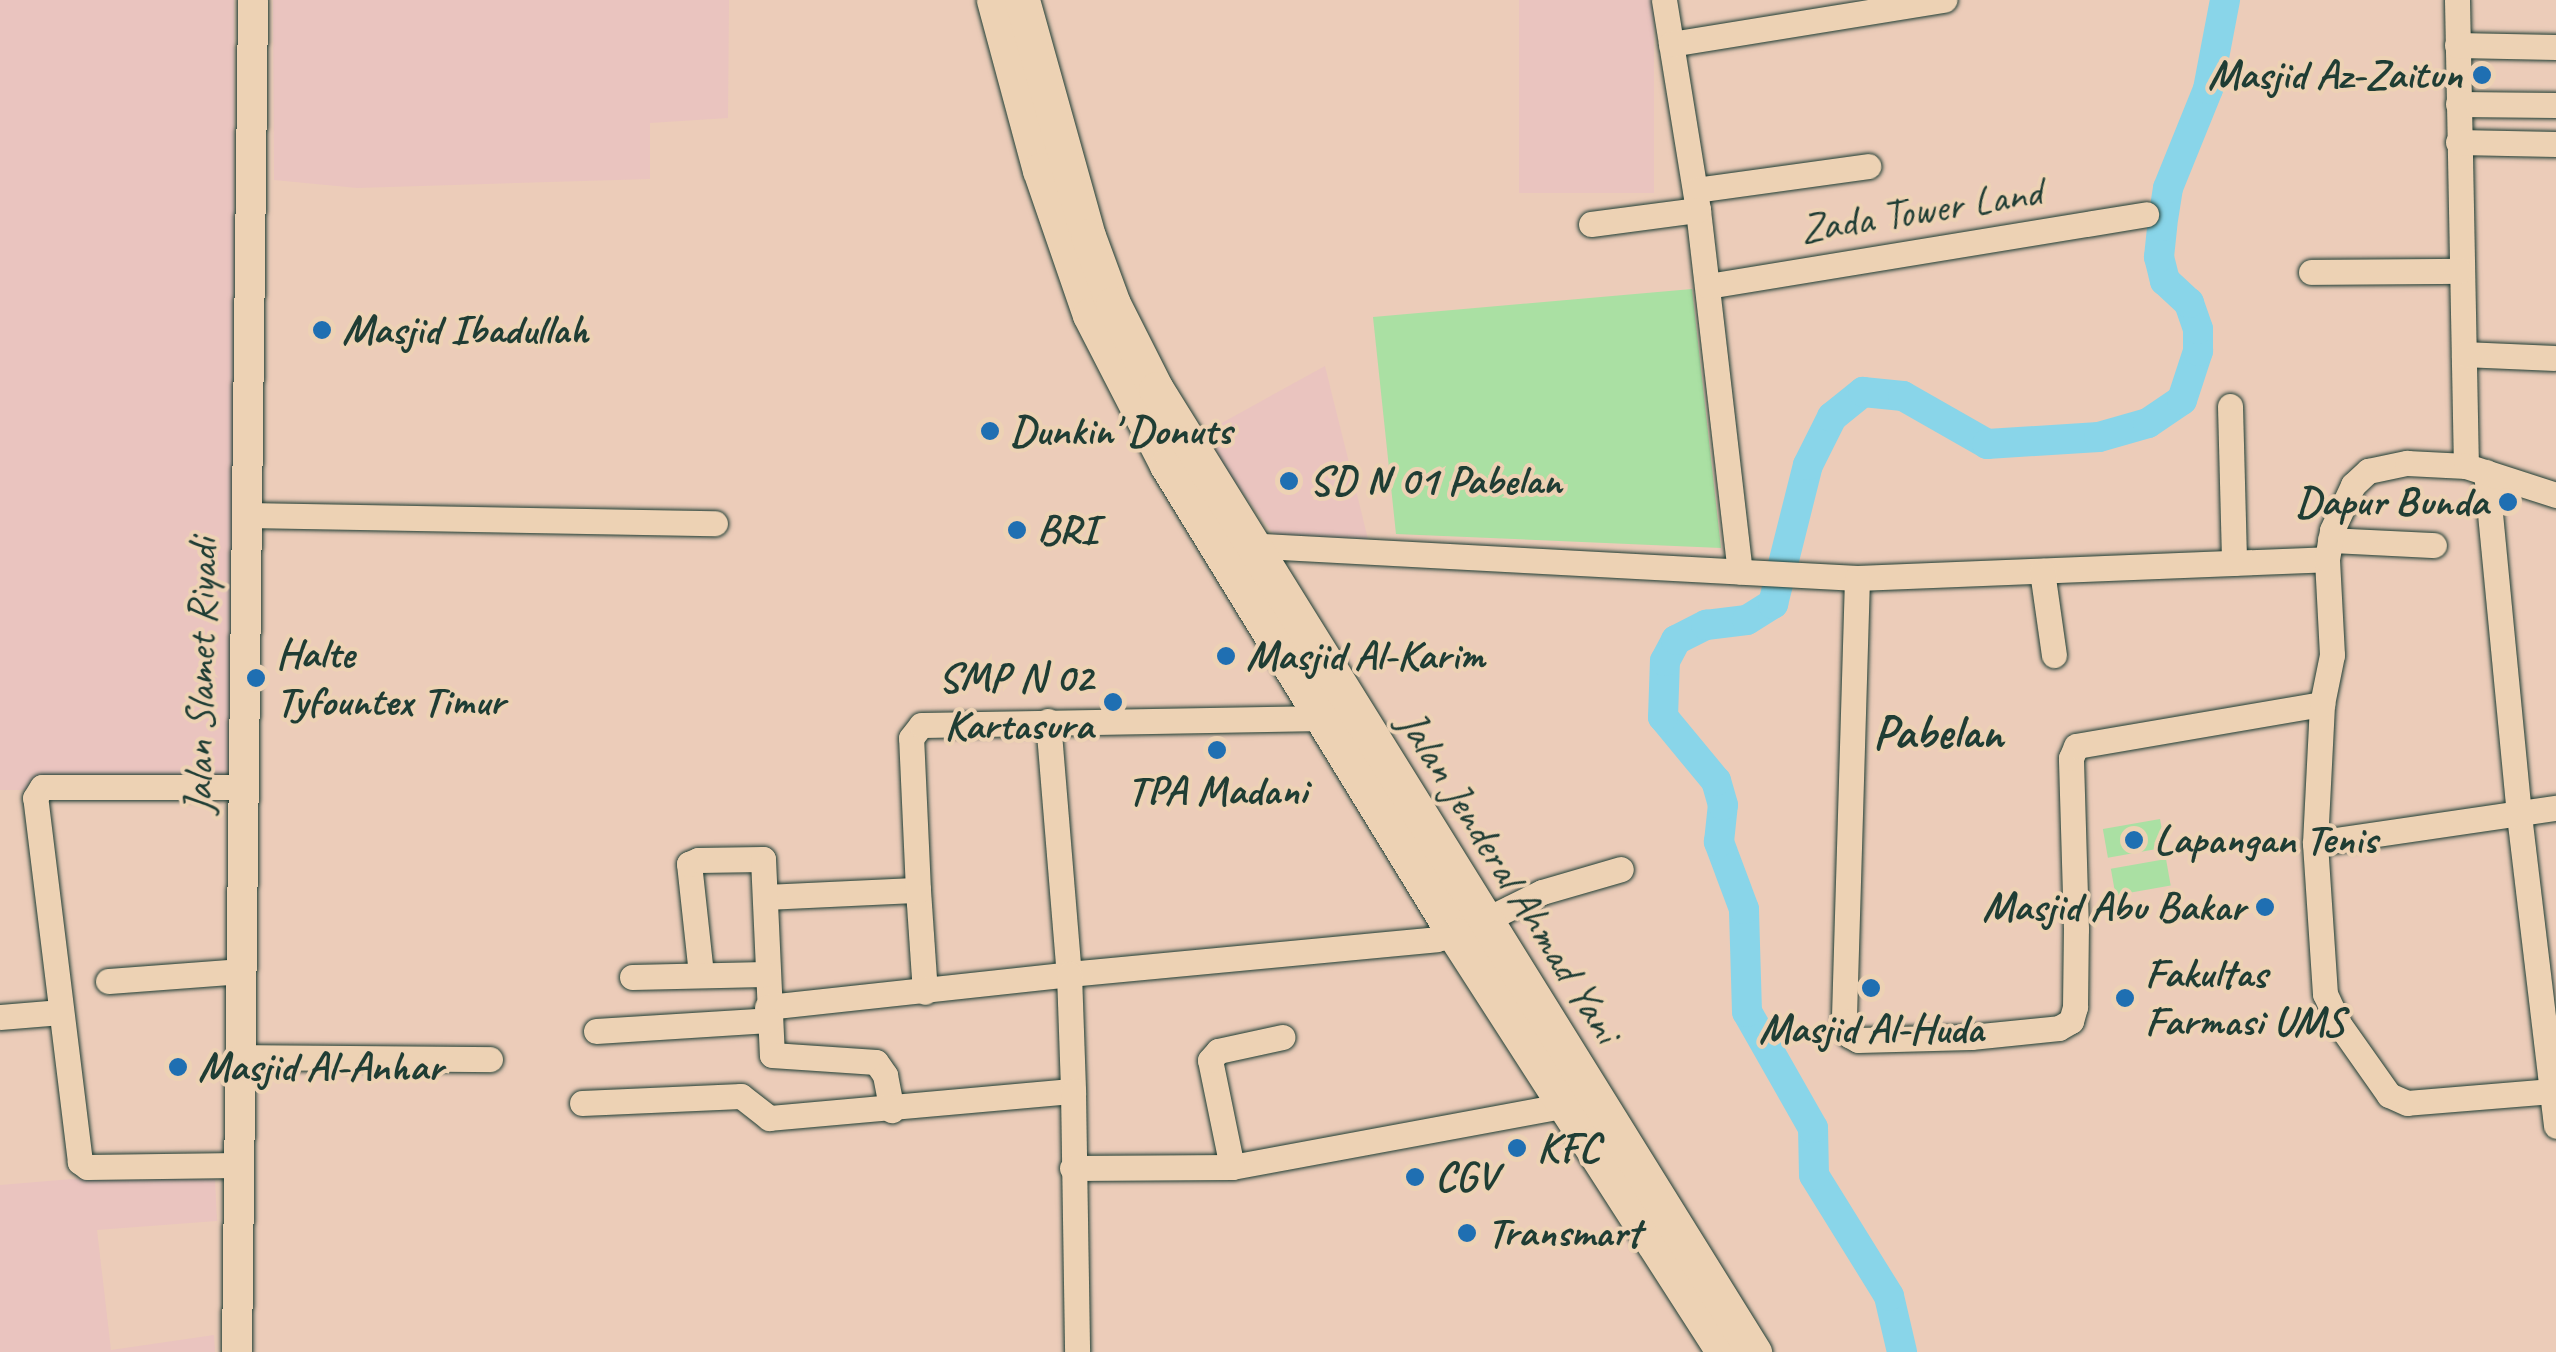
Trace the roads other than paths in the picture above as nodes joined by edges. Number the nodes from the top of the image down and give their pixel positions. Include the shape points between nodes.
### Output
1 (253, 0) edge
2 (994, 0) edge
3 (1022, 0) edge
4 (1664, 0) edge
5 (1944, 0) edge
6 (2457, 0) edge
7 (1670, 44) junction
8 (2457, 45) junction
9 (2556, 47) edge
10 (2458, 104) junction
11 (2556, 104) edge
12 (2458, 142) junction
13 (2556, 144) edge
14 (1868, 166) dead end
15 (1697, 200) junction
16 (2146, 214) dead end
17 (1591, 224) dead end
18 (2460, 270) junction
19 (2311, 272) dead end
20 (1708, 286) junction
21 (2464, 354) junction
22 (2554, 358) edge
23 (2230, 406) dead end
24 (2476, 470) junction
25 (2556, 494) edge
26 (246, 515) junction
27 (715, 524) dead end
28 (1234, 545) junction
29 (2434, 546) dead end
30 (2328, 550) junction
31 (2234, 562) junction
32 (2042, 570) junction
33 (1750, 572) junction
34 (1857, 578) junction
35 (2054, 655) dead end
36 (2322, 704) junction
37 (1326, 718) junction
38 (1048, 721) junction
39 (242, 787) junction
40 (2556, 808) edge
41 (2518, 816) junction
42 (2315, 843) junction
43 (1621, 870) dead end
44 (918, 890) junction
45 (767, 896) junction
46 (1469, 926) junction
47 (240, 971) junction
48 (701, 974) junction
49 (765, 974) junction
50 (1068, 974) junction
51 (632, 978) dead end
52 (108, 981) dead end
53 (925, 992) junction
54 (61, 1012) junction
55 (768, 1014) junction
56 (0, 1017) edge
57 (596, 1031) dead end
58 (1282, 1037) dead end
59 (239, 1057) junction
60 (490, 1059) dead end
61 (1567, 1089) junction
62 (1073, 1091) junction
63 (2553, 1093) edge
64 (582, 1103) dead end
65 (892, 1110) junction
66 (2556, 1126) edge
67 (238, 1164) junction
68 (1232, 1167) junction
69 (1072, 1168) junction
70 (237, 1352) edge
71 (1078, 1352) edge
72 (1724, 1352) edge
73 (1754, 1352) edge

1 - 26 main road, Jalan Slamet Riyadi
2 - 28 highway, Jalan Jenderal Ahmad Yani via 1040,170 1090,315 1168,465
3 - 28 highway, Jalan Jenderal Ahmad Yani via 1069,178 1112,304
4 - 7 street
5 - 7 street
6 - 8 street
7 - 15 street
8 - 9 street
8 - 10 street
10 - 11 street
10 - 12 street
12 - 13 street
12 - 18 street
14 - 15 street
15 - 17 street
15 - 20 street
16 - 20 street, Zada Tower Land
18 - 19 street
18 - 21 street
20 - 33 street
21 - 22 street
21 - 24 street
23 - 31 street
24 - 25 street
24 - 30 street via 2394,464 2368,471 2348,493
24 - 41 street
26 - 27 street
26 - 39 main road, Jalan Slamet Riyadi
28 - 33 street
28 - 37 highway, Jalan Jenderal Ahmad Yani
28 - 46 highway, Jalan Jenderal Ahmad Yani
29 - 30 street
30 - 31 street
30 - 36 street via 2332,655
31 - 32 street
32 - 34 street
32 - 35 street
33 - 34 street
34 - 36 street via 1844,1021 1858,1040 1988,1035 2059,1028 2070,1021 2076,746
36 - 42 street
37 - 38 street
37 - 46 highway, Jalan Jenderal Ahmad Yani
38 - 44 street via 915,728
38 - 50 street
39 - 47 main road, Jalan Slamet Riyadi
39 - 54 street via 36,792
40 - 41 street
41 - 42 street
41 - 63 street
42 - 63 street via 2326,994 2390,1096 2408,1103
43 - 46 street via 1542,892
44 - 45 street
44 - 53 street
45 - 48 street via 763,859 689,864
45 - 49 street
46 - 50 street
46 - 61 highway, Jalan Jenderal Ahmad Yani
47 - 52 street
47 - 59 main road, Jalan Slamet Riyadi
48 - 49 street
48 - 51 street
49 - 55 street
50 - 53 street
50 - 62 street
53 - 55 street
54 - 56 street
54 - 67 street via 83,1166
55 - 57 street
55 - 65 street via 774,1056 879,1064
58 - 68 street via 1218,1051 1210,1060
59 - 60 street
59 - 67 main road, Jalan Slamet Riyadi
61 - 68 street
61 - 72 highway, Jalan Jenderal Ahmad Yani
61 - 73 highway, Jalan Jenderal Ahmad Yani
62 - 65 street
62 - 69 street
63 - 66 street
64 - 65 street via 741,1096 766,1118
67 - 70 main road, Jalan Slamet Riyadi
68 - 69 street
69 - 71 street

